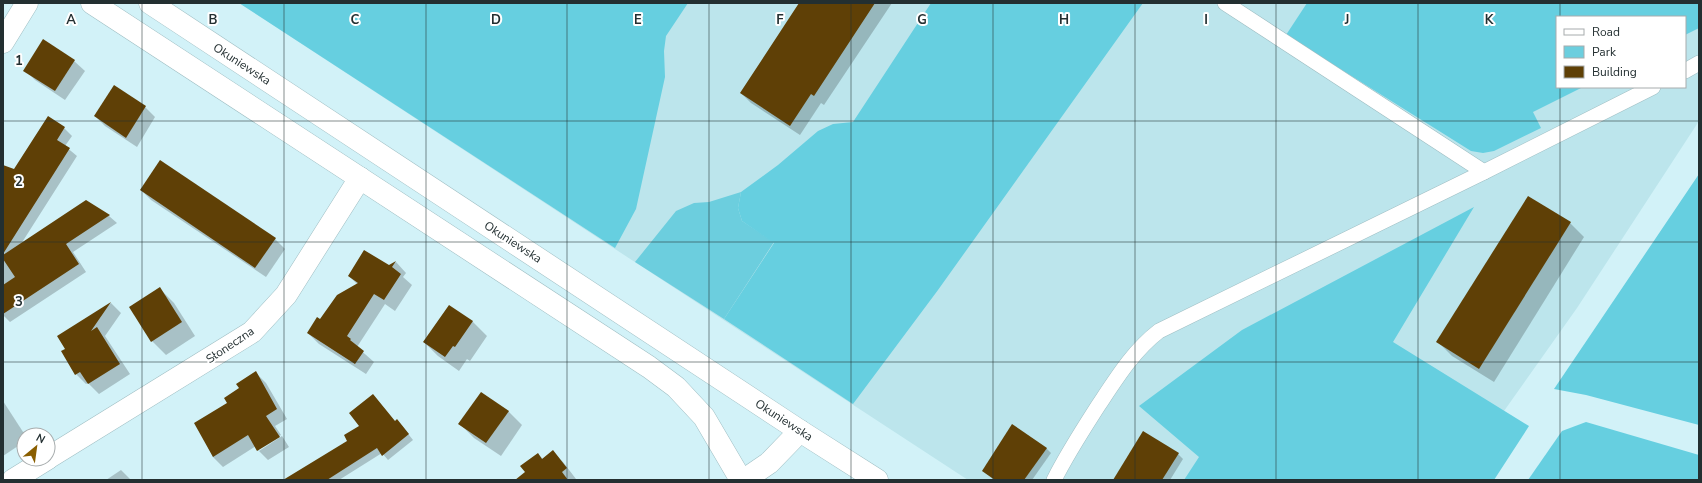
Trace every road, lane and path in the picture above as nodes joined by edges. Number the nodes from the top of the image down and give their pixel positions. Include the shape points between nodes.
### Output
1 (27, 3) edge
2 (92, 3) edge
3 (150, 3) edge
4 (1225, 3) edge
5 (3, 42) edge
6 (1699, 63) edge
7 (1686, 70) edge
8 (1650, 88) edge
9 (1484, 172) junction
10 (360, 178) junction
11 (800, 431) junction
12 (56, 453) edge
13 (34, 467) edge
14 (13, 480) edge
15 (743, 480) edge
16 (877, 480) edge
17 (1054, 480) edge

1 - 5 street
2 - 10 street
3 - 11 street, Okuniewska
4 - 9 lane
6 - 7 lane
8 - 9 lane
9 - 17 lane via 1159,331 1144,342 1131,358 1068,453
10 - 12 street, Słoneczna via 286,295 252,332
10 - 15 street via 676,387 704,417
11 - 15 street via 769,463
11 - 16 street, Okuniewska
13 - 14 street, Słoneczna

